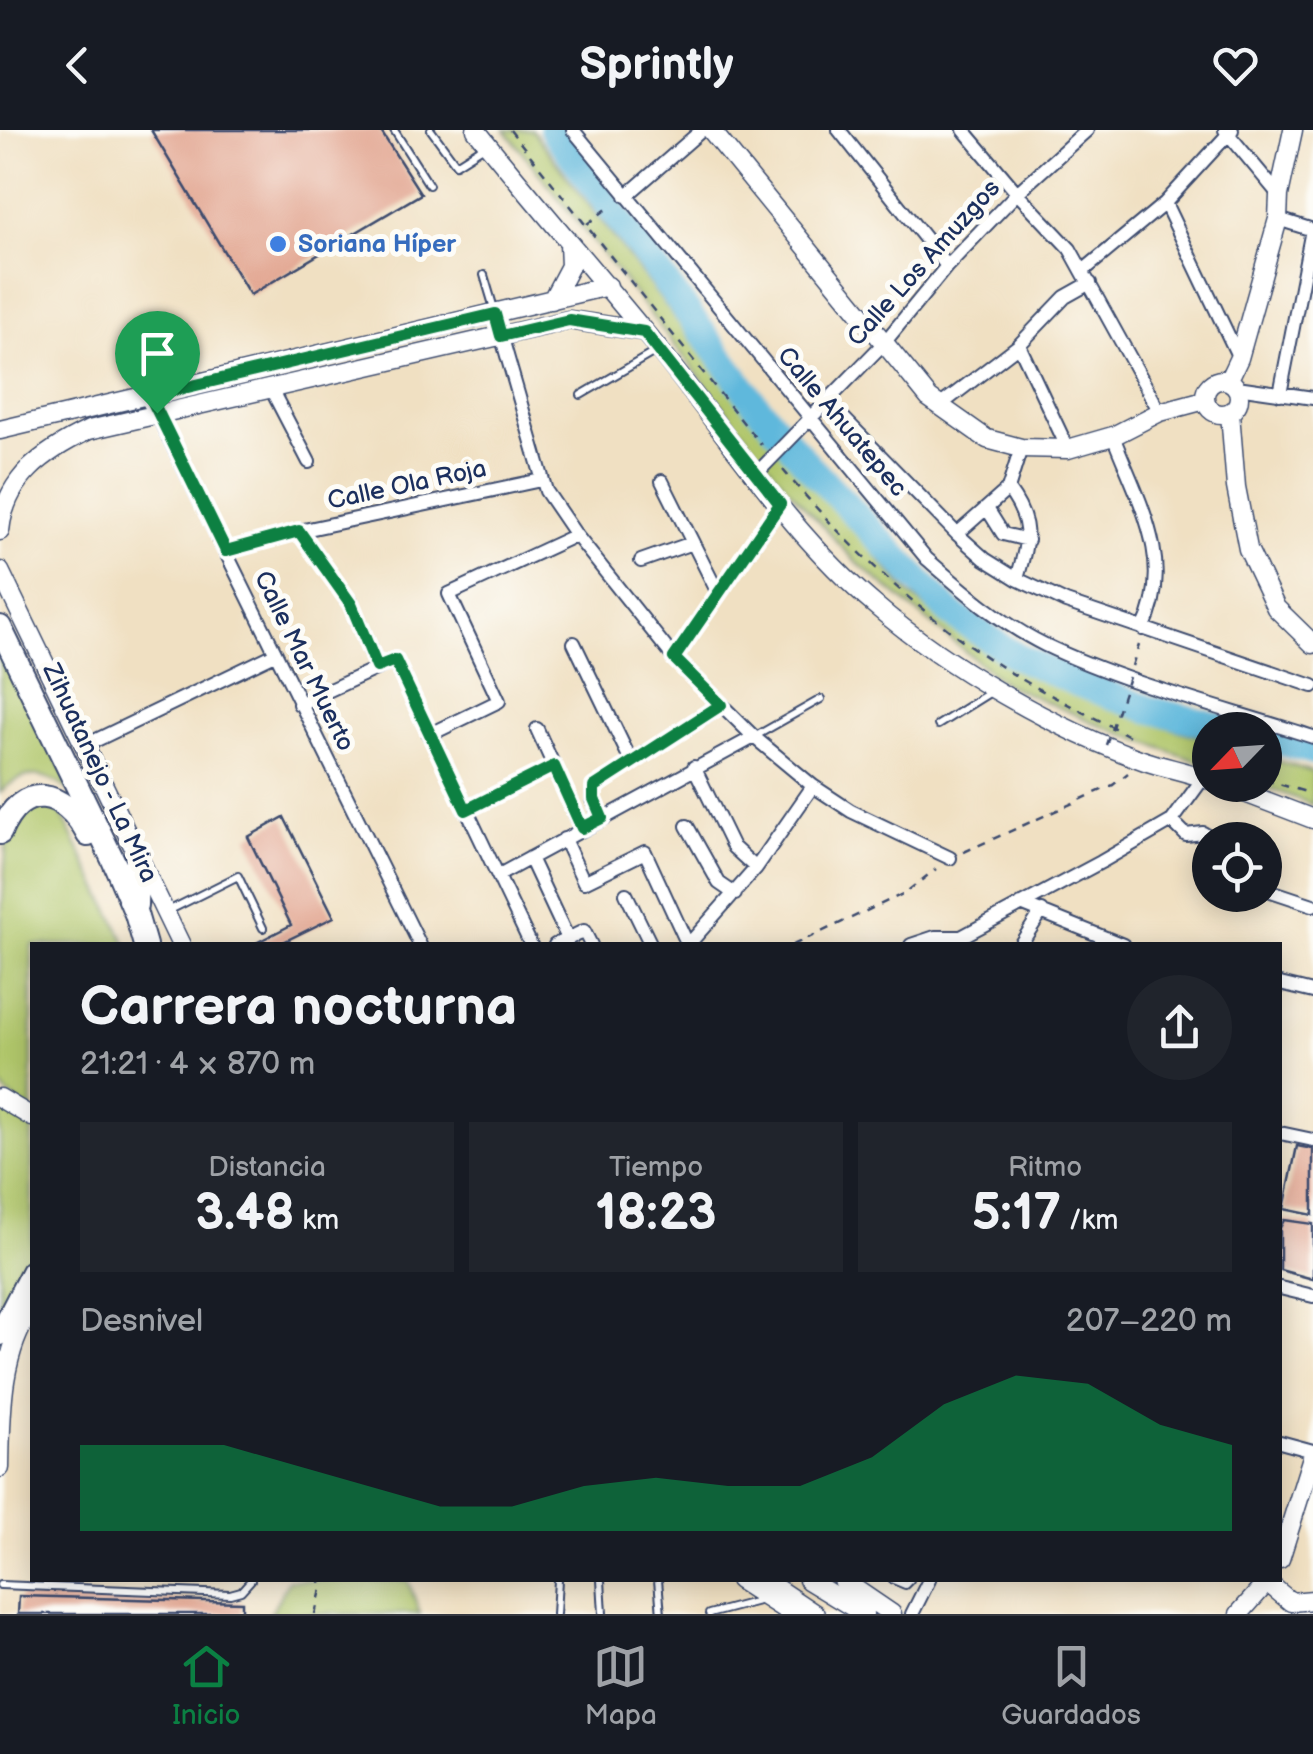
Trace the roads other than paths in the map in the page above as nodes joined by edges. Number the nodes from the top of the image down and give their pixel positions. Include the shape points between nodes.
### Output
1 (394, 130) edge
2 (432, 130) edge
3 (573, 130) edge
4 (702, 130) edge
5 (711, 130) edge
6 (840, 130) edge
7 (964, 130) edge
8 (1087, 130) edge
9 (1293, 130) edge
10 (1228, 131) edge
11 (482, 137) edge
12 (429, 185) dead end
13 (1017, 194) junction
14 (1279, 195) junction
15 (626, 196) junction
16 (1164, 204) junction
17 (1278, 219) junction
18 (1313, 230) edge
19 (569, 243) junction
20 (946, 266) junction
21 (484, 274) dead end
22 (1087, 277) junction
23 (608, 286) junction
24 (552, 300) junction
25 (495, 314) junction
26 (644, 332) junction
27 (501, 336) junction
28 (884, 343) junction
29 (1019, 345) junction
30 (659, 350) junction
31 (1239, 358) junction
32 (1232, 384) junction
33 (270, 387) junction
34 (1280, 394) junction
35 (581, 395) dead end
36 (1313, 398) edge
37 (826, 400) junction
38 (1205, 400) junction
39 (153, 404) junction
40 (938, 407) junction
41 (1160, 412) junction
42 (1230, 413) junction
43 (809, 418) junction
44 (0, 430) edge
45 (1113, 436) junction
46 (1022, 448) junction
47 (1068, 449) junction
48 (310, 462) dead end
49 (756, 474) junction
50 (541, 480) junction
51 (662, 481) dead end
52 (6, 489) edge
53 (1008, 489) junction
54 (780, 504) junction
55 (988, 510) junction
56 (0, 531) edge
57 (299, 531) junction
58 (957, 534) junction
59 (576, 535) junction
60 (1028, 540) junction
61 (692, 543) junction
62 (226, 551) junction
63 (641, 561) dead end
64 (0, 571) edge
65 (1017, 579) junction
66 (718, 593) junction
67 (0, 628) edge
68 (1143, 629) junction
69 (574, 643) dead end
70 (1313, 644) edge
71 (275, 654) junction
72 (674, 658) junction
73 (377, 667) junction
74 (1313, 686) edge
75 (995, 689) junction
76 (821, 700) dead end
77 (299, 704) junction
78 (721, 705) junction
79 (938, 725) dead end
80 (537, 728) dead end
81 (429, 735) junction
82 (754, 737) junction
83 (1313, 738) edge
84 (84, 746) junction
85 (631, 761) junction
86 (554, 766) junction
87 (694, 768) junction
88 (1192, 774) edge
89 (813, 786) junction
90 (1192, 797) edge
91 (1268, 802) edge
92 (466, 810) junction
93 (602, 818) junction
94 (1313, 819) edge
95 (1172, 820) junction
96 (688, 826) dead end
97 (582, 828) junction
98 (0, 833) edge
99 (1192, 834) edge
100 (564, 839) junction
101 (138, 856) junction
102 (530, 858) junction
103 (950, 858) road end
104 (756, 868) junction
105 (498, 874) junction
106 (626, 894) dead end
107 (735, 894) junction
108 (1282, 895) edge
109 (1021, 904) junction
110 (1313, 905) edge
111 (165, 912) junction
112 (1042, 912) junction
113 (136, 914) junction
114 (263, 928) dead end
115 (568, 939) junction
116 (142, 942) edge
117 (143, 942) edge
118 (179, 942) edge
119 (418, 942) edge
120 (530, 942) edge
121 (562, 942) edge
122 (590, 942) edge
123 (650, 942) edge
124 (687, 942) edge
125 (691, 942) edge
126 (920, 942) edge
127 (1022, 942) edge
128 (1116, 942) edge
129 (1282, 984) edge
130 (1313, 992) edge
131 (0, 1098) edge
132 (30, 1115) edge
133 (1282, 1133) edge
134 (1313, 1140) edge
135 (30, 1276) edge
136 (1282, 1288) edge
137 (1313, 1296) edge
138 (30, 1312) edge
139 (0, 1334) edge
140 (1282, 1443) edge
141 (1313, 1452) edge
142 (0, 1468) edge
143 (1282, 1553) edge
144 (249, 1582) edge
145 (558, 1582) edge
146 (602, 1582) edge
147 (658, 1582) edge
148 (928, 1582) edge
149 (1268, 1582) edge
150 (0, 1585) edge
151 (838, 1585) edge
152 (766, 1589) edge
153 (1313, 1600) edge
154 (556, 1614) edge
155 (604, 1614) edge
156 (661, 1614) edge
157 (709, 1614) edge
158 (792, 1614) edge
159 (815, 1614) edge
160 (864, 1614) edge
161 (892, 1614) edge
162 (912, 1614) edge
163 (1240, 1614) edge

1 - 12 lane
2 - 11 lane via 456,164
3 - 15 street, Calle Ahuatepec
4 - 15 street
5 - 28 street
6 - 20 street
7 - 13 street
8 - 13 street, Calle Los Amuzgos
9 - 14 street
10 - 14 street
10 - 16 street
11 - 19 street
13 - 20 street, Calle Los Amuzgos
13 - 22 street via 1070,249
14 - 17 street
15 - 43 street, Calle Ahuatepec
16 - 22 street
16 - 31 street
17 - 18 street
17 - 31 street
18 - 34 street
19 - 23 street
19 - 24 street via 570,266
20 - 28 street, Calle Los Amuzgos
21 - 25 lane
22 - 29 street
22 - 41 street
23 - 24 street
23 - 26 street
24 - 25 street
25 - 27 street
25 - 39 street
26 - 27 street via 569,320
26 - 30 street
27 - 33 street
27 - 50 street
28 - 37 street, Calle Los Amuzgos
28 - 40 street
29 - 40 street
29 - 47 street
30 - 35 lane
30 - 49 street
31 - 32 street
32 - 34 street
32 - 38 street via 1214,382
32 - 42 street via 1239,402
33 - 39 street
33 - 48 street
34 - 36 street
37 - 43 street, Calle Los Amuzgos
37 - 58 street
38 - 41 street
38 - 42 street via 1214,412
39 - 44 street
39 - 52 street via 60,443
39 - 62 street, Calle Mar Muerto
40 - 46 street via 988,439
41 - 45 street
42 - 70 street via 1248,549 1276,608
43 - 49 street, Calle Los Amuzgos
43 - 83 street, Calle Ahuatepec via 927,559 985,608 1046,645
45 - 47 street
45 - 68 street via 1159,572
46 - 47 street
46 - 53 street
49 - 54 street
50 - 57 street, Calle Ola Roja
50 - 59 street
51 - 61 street
52 - 56 street
53 - 55 street
53 - 60 street via 1020,505
54 - 66 street
54 - 75 street via 876,607
55 - 58 street
55 - 60 street via 1004,534
57 - 62 street, Calle Ola Roja
57 - 73 street via 351,604
58 - 65 street
59 - 72 street
59 - 81 street via 449,594 499,701
60 - 65 street
61 - 63 street
61 - 66 street
62 - 71 street, Calle Mar Muerto
64 - 84 street
65 - 68 street
66 - 72 street
67 - 113 highway, Zihuatanejo - La Mira
68 - 74 street
69 - 85 street
71 - 77 street, Calle Mar Muerto
71 - 84 street
72 - 78 street
73 - 77 street
73 - 81 street via 395,660
75 - 79 lane
75 - 88 street via 1106,745
76 - 82 lane
77 - 119 street, Calle Mar Muerto
78 - 82 street
78 - 85 street
80 - 86 street
81 - 92 street
82 - 87 street
82 - 89 street
84 - 101 street
85 - 93 street via 594,787
86 - 92 street
86 - 97 street
87 - 93 street
87 - 104 street via 733,846
89 - 103 street
89 - 104 street
90 - 95 street
91 - 94 street
92 - 105 street
93 - 97 street
95 - 99 street
95 - 109 street
96 - 107 street via 718,884
97 - 100 street
98 - 116 highway via 30,798 49,796 67,806
100 - 102 street
100 - 124 street via 584,882 645,852
101 - 111 street
101 - 113 highway
102 - 105 street
102 - 115 street
104 - 107 street
105 - 120 street
106 - 123 street
107 - 125 street
108 - 110 street
109 - 112 street
109 - 126 street via 961,937
111 - 114 lane via 238,876
111 - 118 street
112 - 127 street
112 - 128 street
113 - 117 highway, Zihuatanejo - La Mira
115 - 121 street
115 - 122 street via 584,931
129 - 130 street
131 - 132 street
133 - 134 street
135 - 139 highway
136 - 137 street
138 - 142 street via 6,1368
140 - 141 street
141 - 143 street
144 - 150 lane via 230,1594
145 - 154 lane
146 - 155 lane
147 - 156 lane
148 - 162 street
149 - 153 street via 1291,1602
149 - 163 street
151 - 160 street
151 - 161 street
152 - 157 lane
152 - 158 street
152 - 159 street

